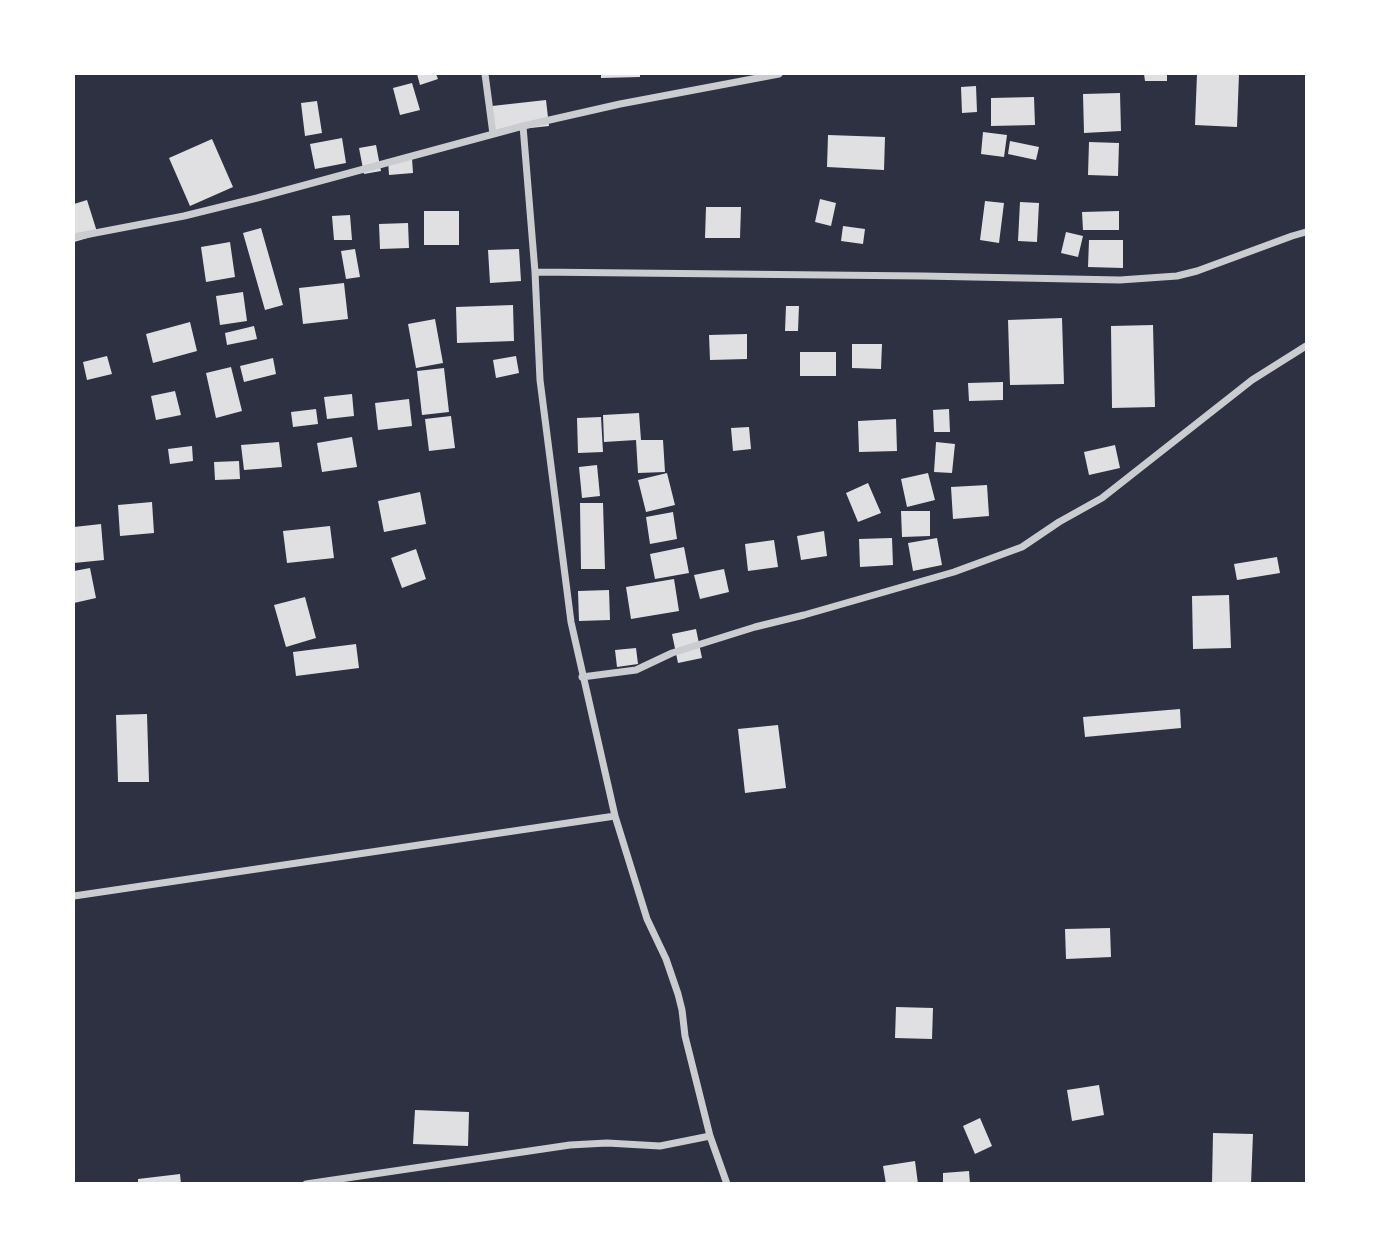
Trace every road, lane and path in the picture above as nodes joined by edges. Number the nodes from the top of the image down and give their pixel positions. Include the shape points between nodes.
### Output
1 (485, 74) edge
2 (779, 74) edge
3 (523, 126) junction
4 (493, 134) junction
5 (1307, 232) edge
6 (74, 237) edge
7 (534, 272) junction
8 (1307, 346) edge
9 (582, 677) junction
10 (615, 816) junction
11 (74, 896) edge
12 (710, 1136) junction
13 (306, 1184) edge
14 (727, 1184) edge

1 - 4 street
2 - 3 street
3 - 4 street
3 - 7 street
4 - 6 street via 208,210
5 - 7 street via 1197,271 1119,280
7 - 9 street via 540,380
8 - 9 street via 1252,380 1102,498 1022,547 954,572 672,653 636,670
9 - 10 street
10 - 11 street
10 - 12 street via 646,919 678,994
12 - 13 street via 660,1146 570,1145
12 - 14 street

